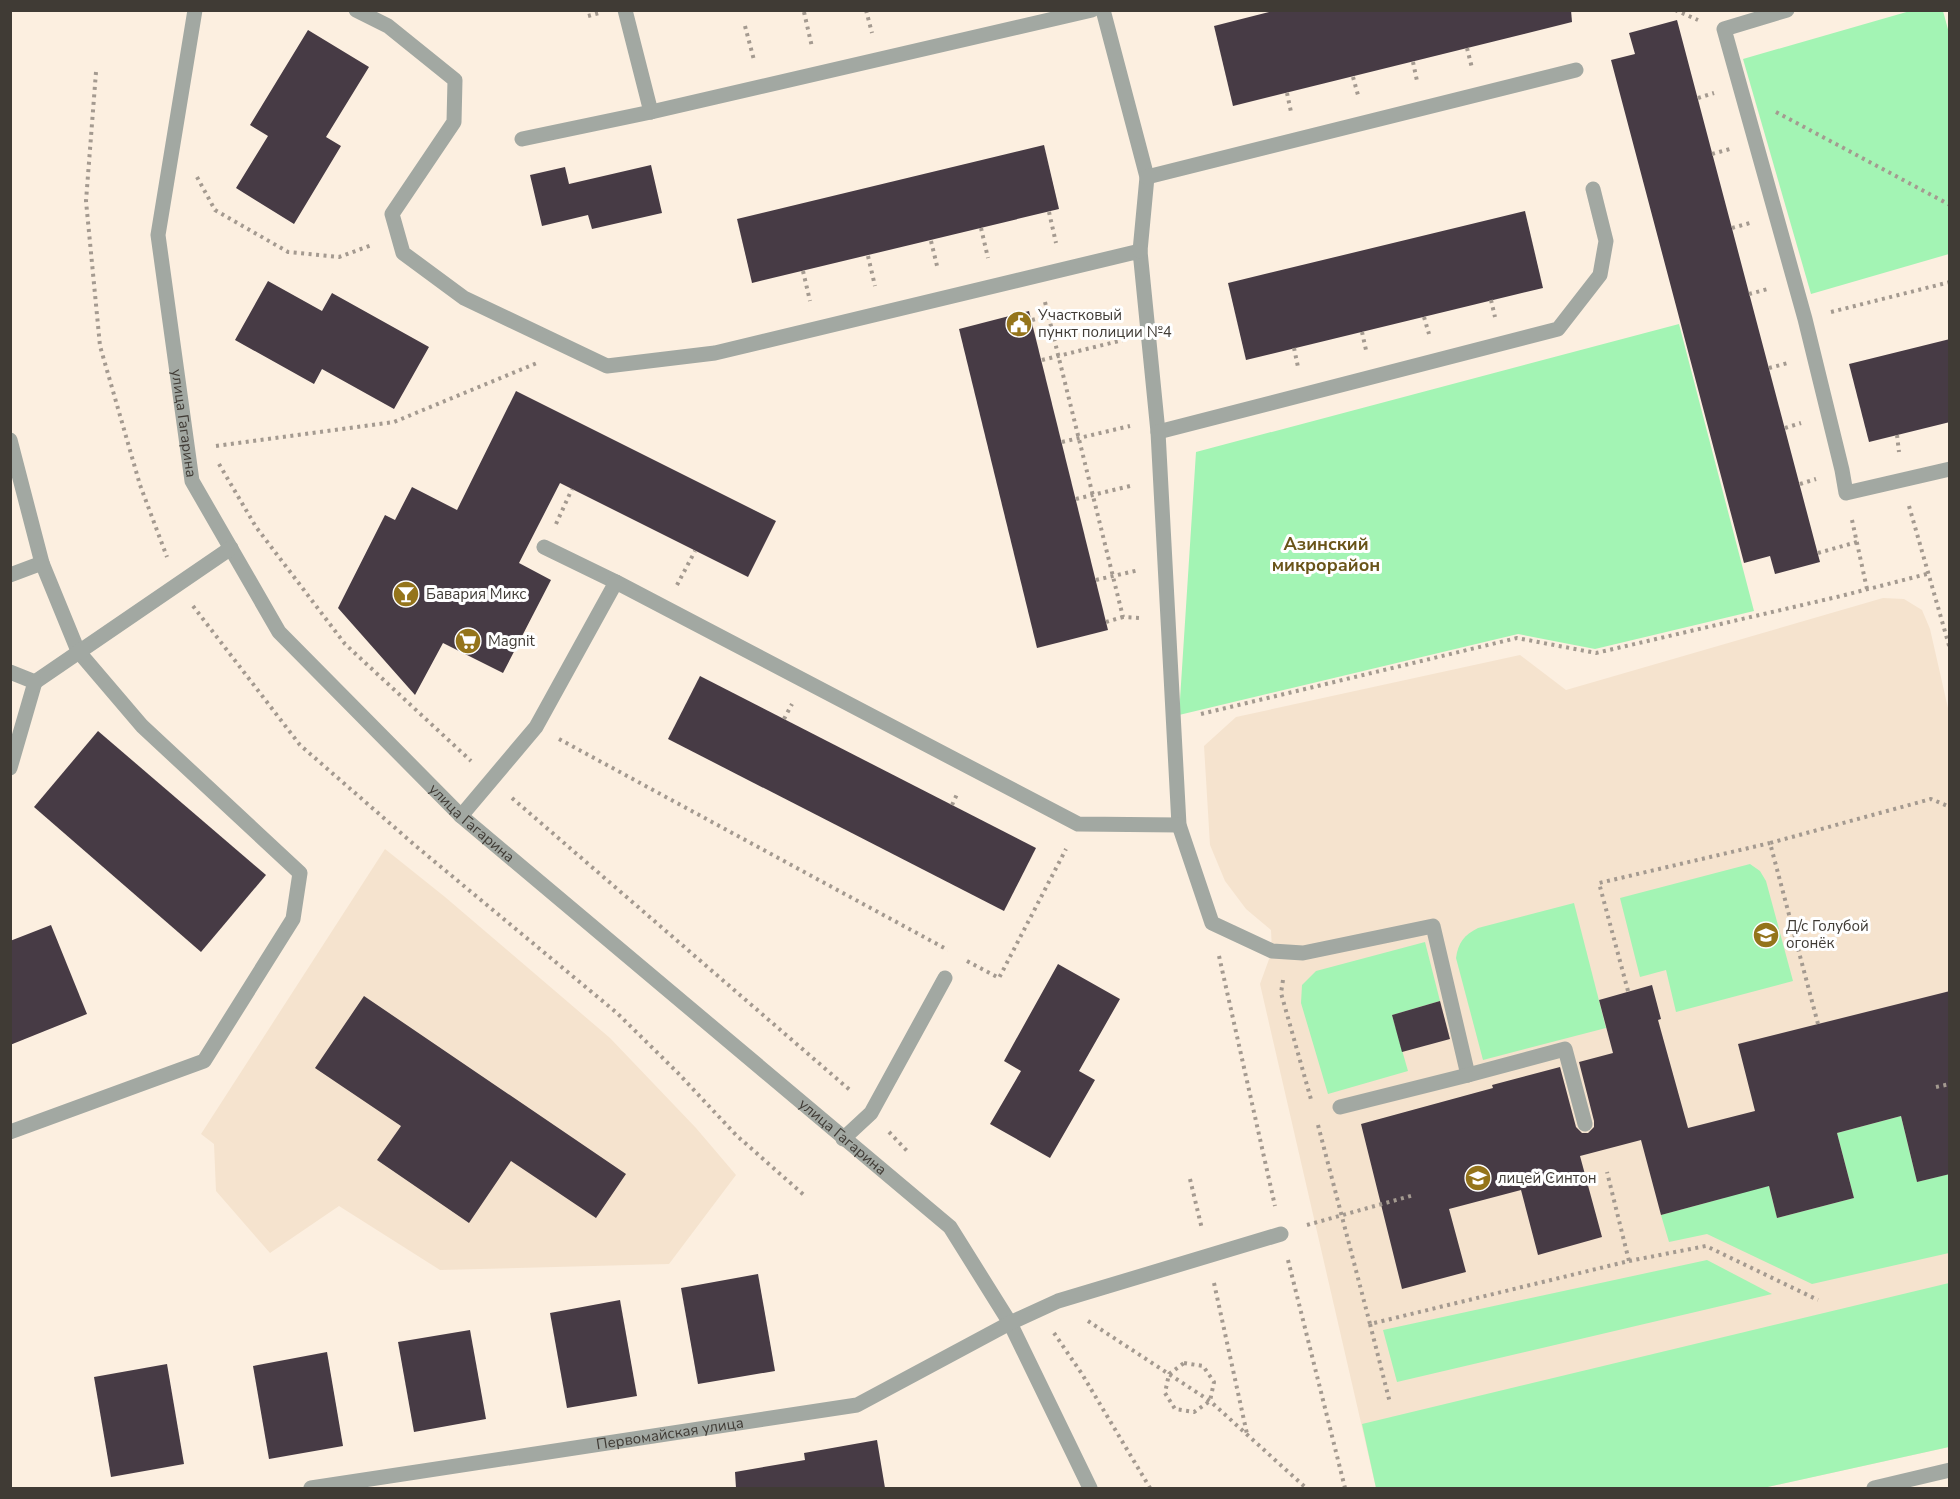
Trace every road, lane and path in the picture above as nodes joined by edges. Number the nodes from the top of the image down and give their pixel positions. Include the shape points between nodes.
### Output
1 (195, 10) edge
2 (356, 10) edge
3 (625, 10) edge
4 (1092, 10) edge
5 (1103, 10) edge
6 (1787, 10) edge
7 (804, 12) dead end
8 (745, 26) dead end
9 (1576, 70) dead end
10 (818, 73) junction
11 (760, 87) junction
12 (1744, 94) junction
13 (651, 112) junction
14 (522, 139) dead end
15 (193, 168) dead end
16 (1147, 177) junction
17 (1593, 189) dead end
18 (1950, 205) edge
19 (398, 236) junction
20 (1140, 251) junction
21 (1038, 276) junction
22 (1950, 282) edge
23 (1048, 316) junction
24 (1805, 319) junction
25 (1032, 320) dead end
26 (1148, 334) junction
27 (571, 349) junction
28 (1058, 356) junction
29 (1042, 360) dead end
30 (1158, 425) junction
31 (1897, 435) dead end
32 (1078, 438) junction
33 (10, 440) edge
34 (1062, 442) dead end
35 (215, 453) dead end
36 (218, 461) dead end
37 (1950, 469) edge
38 (1161, 478) junction
39 (1902, 480) junction
40 (572, 489) dead end
41 (1846, 493) junction
42 (1092, 495) junction
43 (1077, 500) dead end
44 (1857, 543) junction
45 (544, 547) joint
46 (231, 548) junction
47 (695, 550) dead end
48 (1818, 553) dead end
49 (42, 563) junction
50 (1166, 563) junction
51 (1927, 574) junction
52 (10, 575) edge
53 (1112, 576) junction
54 (1096, 580) dead end
55 (616, 582) junction
56 (1867, 590) junction
57 (666, 608) junction
58 (1122, 617) junction
59 (1169, 618) junction
60 (1106, 622) dead end
61 (1950, 649) edge
62 (78, 651) junction
63 (10, 672) edge
64 (35, 682) junction
65 (1174, 721) junction
66 (536, 727) junction
67 (10, 768) edge
68 (490, 779) junction
69 (1950, 807) edge
70 (461, 816) junction
71 (1078, 824) junction
72 (1179, 825) junction
73 (1770, 843) junction
74 (1212, 923) junction
75 (1286, 952) junction
76 (945, 978) dead end
77 (1628, 991) dead end
78 (1818, 1024) dead end
79 (1468, 1076) junction
80 (1950, 1084) edge
81 (1936, 1087) dead end
82 (1312, 1104) dead end
83 (1340, 1107) dead end
84 (871, 1113) junction
85 (1315, 1115) dead end
86 (1585, 1124) dead end
87 (10, 1132) edge
88 (843, 1139) junction
89 (915, 1160) dead end
90 (1607, 1172) dead end
91 (1190, 1179) dead end
92 (1414, 1195) dead end
93 (1342, 1215) junction
94 (1281, 1234) junction
95 (1208, 1256) junction
96 (1629, 1261) junction
97 (1058, 1300) junction
98 (1818, 1300) dead end
99 (1038, 1310) junction
100 (1011, 1323) junction
101 (1370, 1324) junction
102 (1169, 1374) junction
103 (1210, 1401) junction
104 (1390, 1403) dead end
105 (1247, 1434) junction
106 (1950, 1470) edge
107 (311, 1488) edge
108 (1090, 1488) edge
109 (1150, 1488) edge
110 (1306, 1488) edge
111 (1345, 1488) edge
112 (1874, 1488) edge

1 - 46 street, улица Гагарина via 158,235 192,481
2 - 19 street via 388,26 455,80 454,122 392,214
3 - 13 street
4 - 10 street
5 - 16 street
6 - 12 street via 1724,29
7 - 10 path
8 - 11 path
9 - 16 street
10 - 11 street
11 - 13 street
12 - 18 path
12 - 24 street
13 - 14 street
15 - 19 path via 215,210 288,252 339,257
16 - 20 street
17 - 30 street via 1606,241 1600,275 1558,329
19 - 27 street via 403,253 464,298
20 - 21 street
20 - 26 street
21 - 23 path
21 - 27 street via 715,352 608,366
22 - 24 path
23 - 25 path
23 - 28 path
24 - 41 street
26 - 28 path
26 - 30 street
27 - 35 path via 394,422 213,446
28 - 29 path
28 - 32 path
30 - 32 path
30 - 38 street
31 - 39 path
32 - 34 path
32 - 42 path
33 - 49 street
36 - 68 path via 256,527 345,644
37 - 39 street
38 - 42 path
38 - 50 street
39 - 41 street
39 - 51 path
40 - 45 path
41 - 44 path
42 - 43 path
42 - 53 path
44 - 48 path
44 - 56 path
45 - 55 street
46 - 62 street
46 - 70 street, улица Гагарина via 279,632
47 - 57 path
49 - 52 street
49 - 62 street
50 - 53 path
50 - 59 street
51 - 56 path
51 - 61 path
53 - 54 path
53 - 58 path
55 - 57 street
55 - 66 street
56 - 65 path via 1596,653 1517,638
57 - 71 street
58 - 59 path
58 - 60 path
59 - 65 street
62 - 64 street
62 - 87 street via 142,726 300,873 293,919 204,1061
63 - 64 street
64 - 67 street
65 - 72 street
66 - 68 street
66 - 71 path via 999,978
68 - 70 street
68 - 84 path via 844,1083
69 - 73 path via 1931,799
70 - 88 street, улица Гагарина
71 - 72 street
72 - 74 street
73 - 77 path via 1599,883
73 - 78 path
74 - 75 street via 1272,951
74 - 94 path
75 - 79 street via 1303,953 1433,926
75 - 82 path via 1281,993
76 - 84 street
79 - 83 street
79 - 86 street via 1565,1049
80 - 81 path
84 - 88 street
84 - 89 path
85 - 93 path
88 - 100 street, улица Гагарина via 950,1227
90 - 96 path
91 - 95 path
92 - 93 path
93 - 94 path
93 - 101 path
94 - 95 street, Первомайская улица
94 - 111 path
95 - 97 street, Первомайская улица
95 - 105 path
96 - 98 path via 1706,1246
96 - 101 path
97 - 99 street, Первомайская улица
97 - 102 path
99 - 100 street, Первомайская улица
99 - 109 path via 1082,1374
100 - 107 street, Первомайская улица via 857,1405
100 - 108 street, улица Гагарина
101 - 104 path
102 - 103 path
102 - 103 path via 1184,1363 1203,1366 1214,1382
102 - 103 path via 1165,1393 1175,1409 1194,1412
103 - 105 path
105 - 110 path
106 - 112 street

